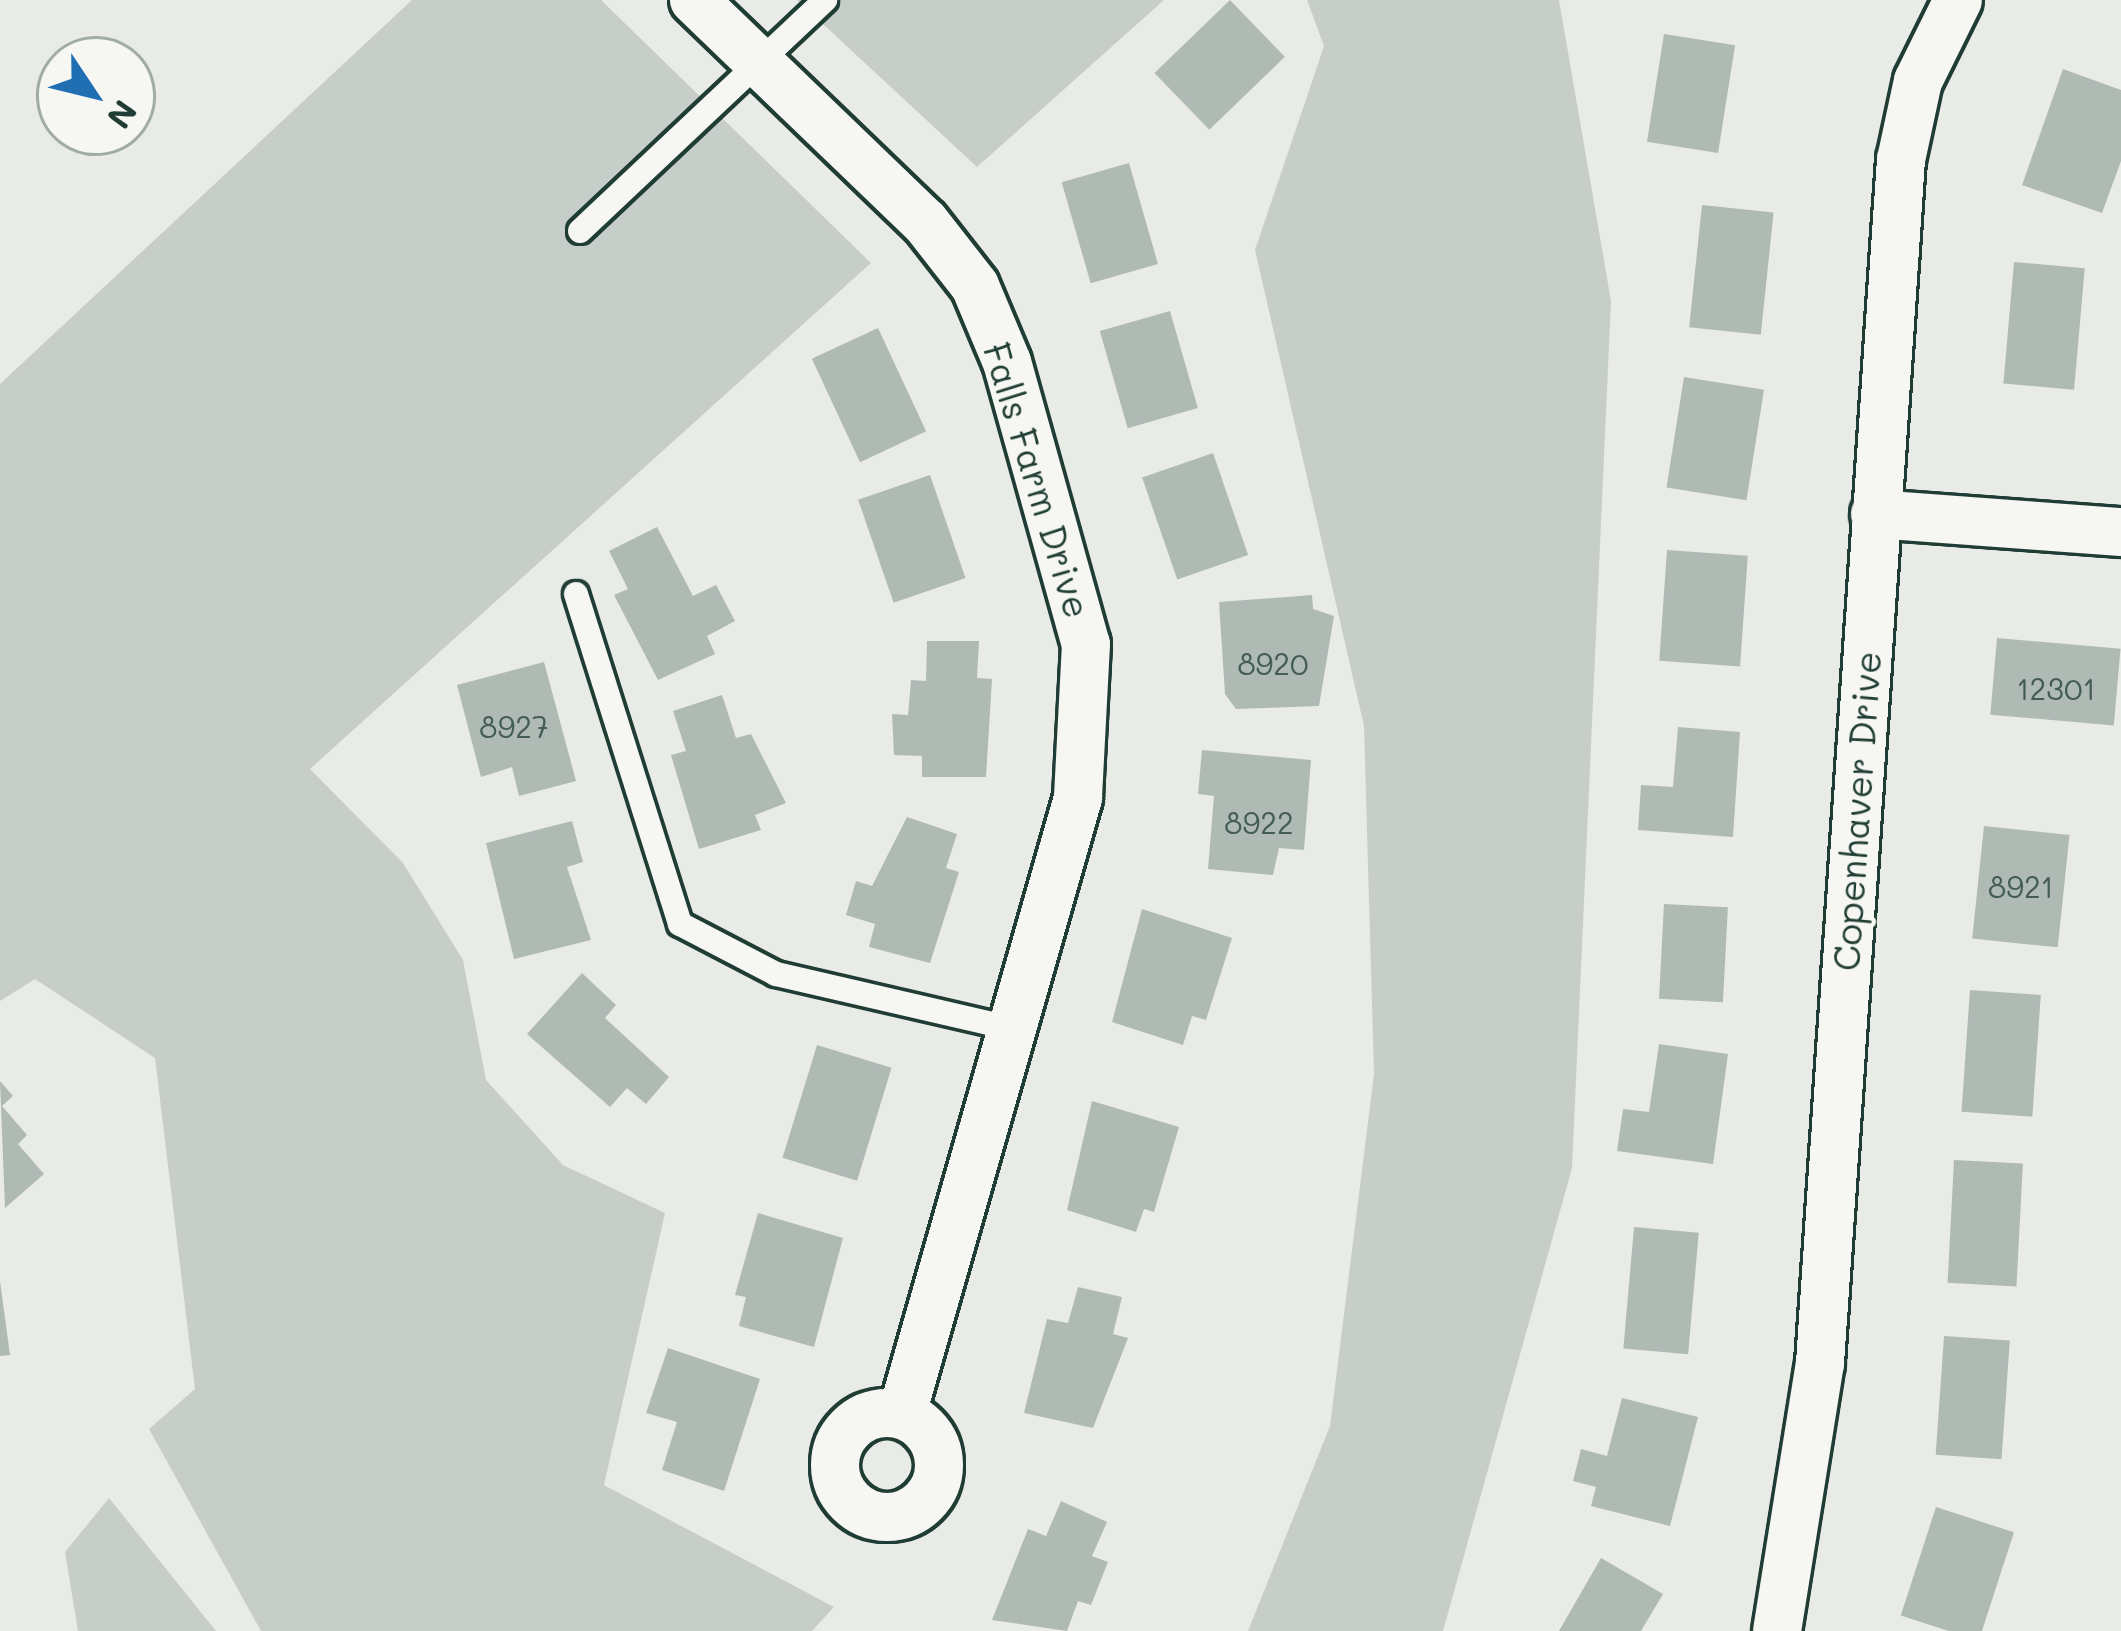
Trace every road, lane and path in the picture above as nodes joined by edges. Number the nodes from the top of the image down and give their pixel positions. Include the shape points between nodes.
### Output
1 (694, 0) edge
2 (826, 0) edge
3 (1958, 0) edge
4 (756, 60) junction
5 (580, 231) dead end
6 (1875, 514) junction
7 (2121, 532) edge
8 (576, 594) dead end
9 (1014, 1029) junction
10 (902, 1414) dead end
11 (1777, 1631) edge

1 - 4 street, Falls Farm Drive
2 - 4 lane
3 - 6 street, Copenhaver Drive via 1918,81 1901,160
4 - 5 lane
4 - 9 street, Falls Farm Drive via 925,222 975,286 1066,554 1088,726
6 - 7 street
6 - 11 street, Copenhaver Drive via 1820,1363
8 - 9 lane via 680,924 776,974
9 - 10 street, Falls Farm Drive

